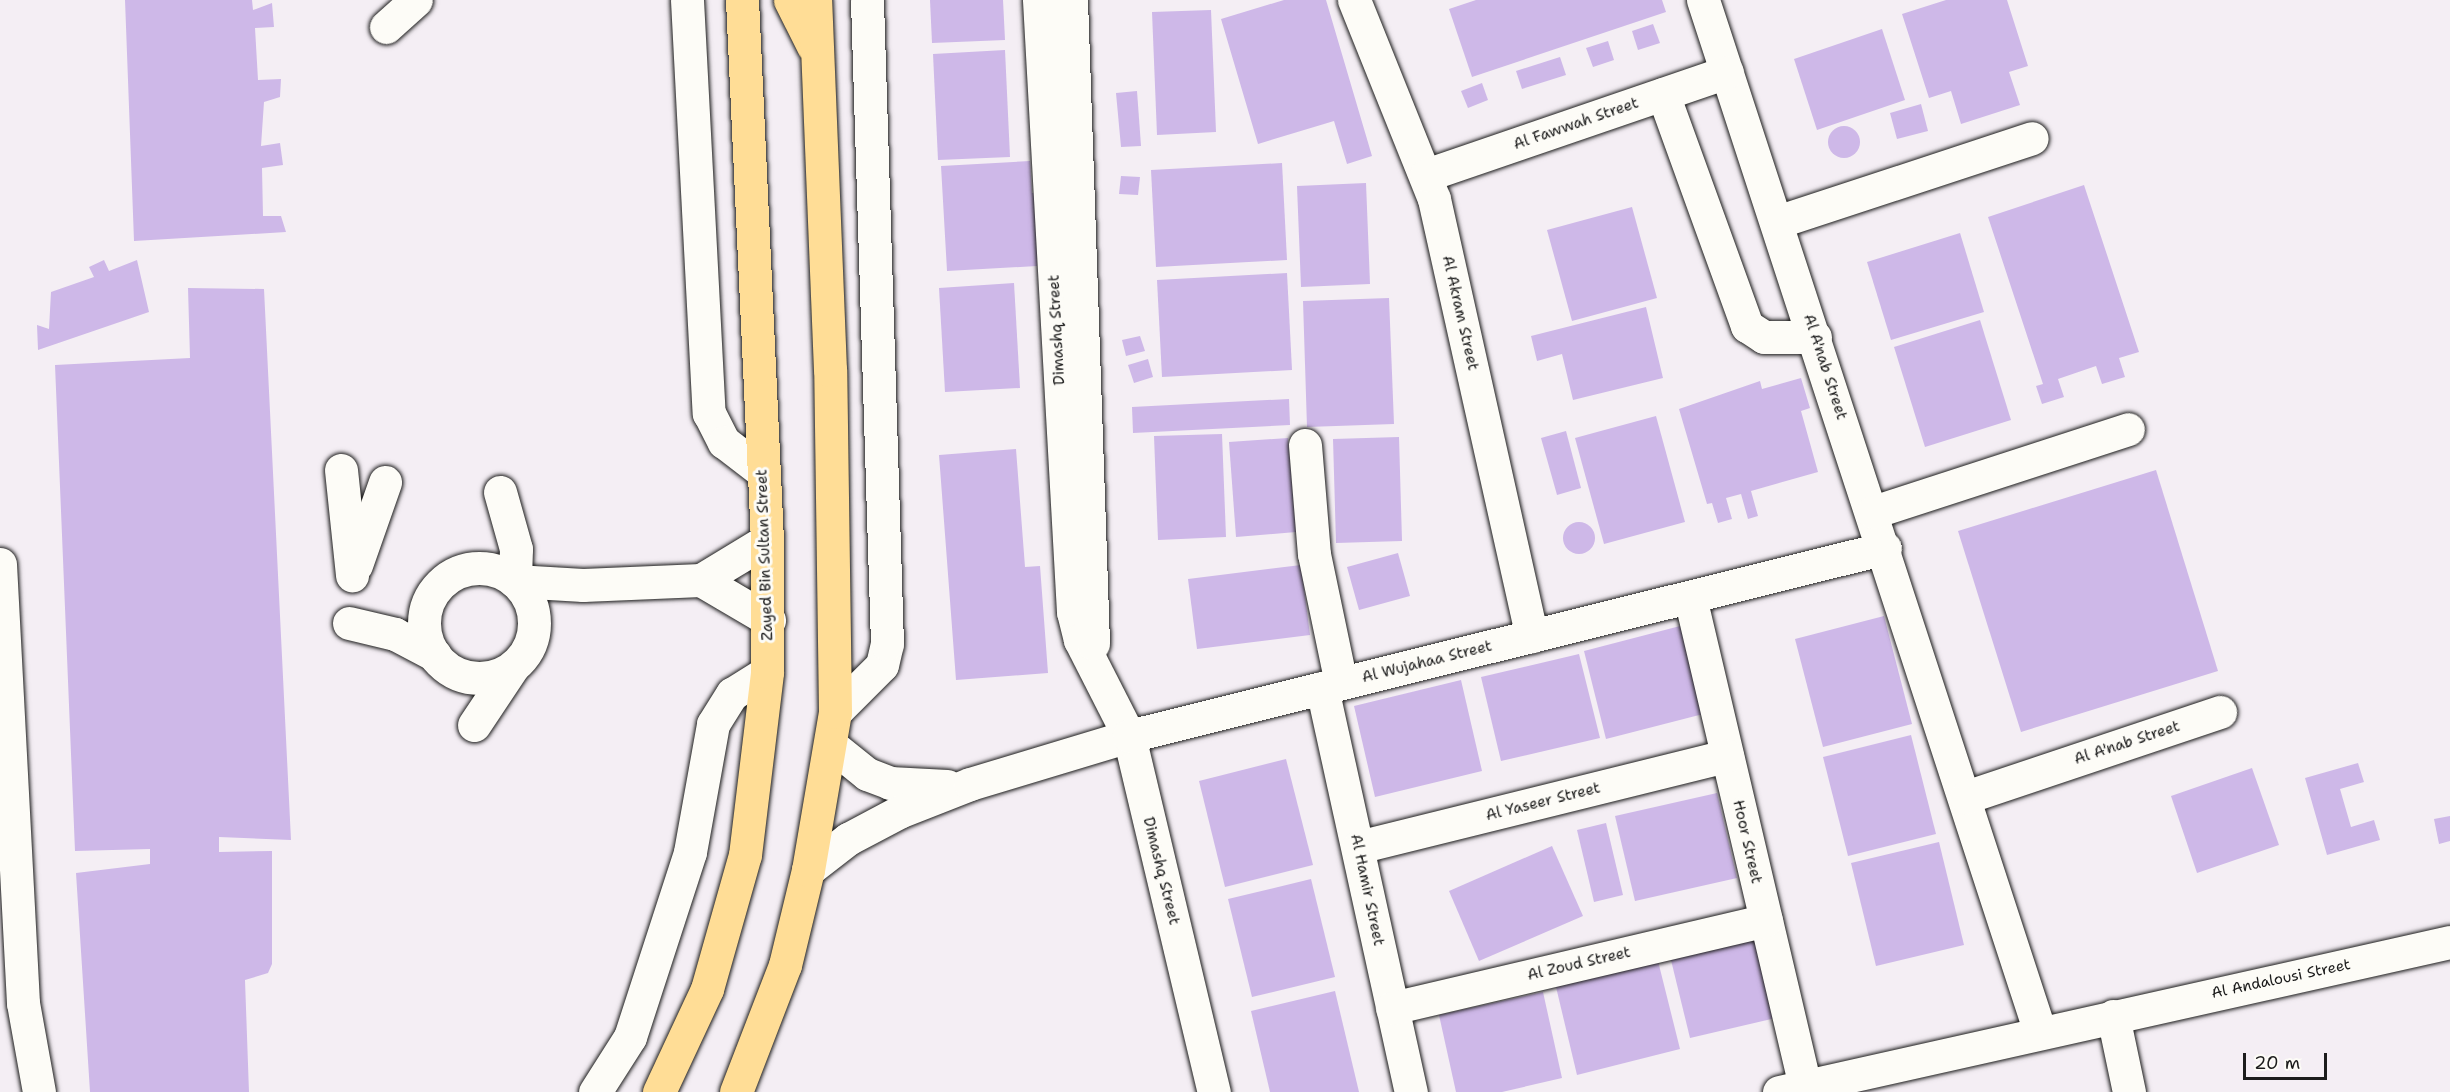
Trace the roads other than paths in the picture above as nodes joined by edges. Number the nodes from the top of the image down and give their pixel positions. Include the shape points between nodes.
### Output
1 (416, 0) edge
2 (687, 0) edge
3 (742, 0) edge
4 (790, 0) edge
5 (816, 0) edge
6 (867, 0) edge
7 (1039, 0) edge
8 (1071, 0) edge
9 (1354, 0) edge
10 (1703, 0) edge
11 (386, 27) dead end
12 (818, 56) junction
13 (1727, 72) junction
14 (1663, 94) junction
15 (2032, 138) dead end
16 (1426, 175) junction
17 (1777, 222) junction
18 (1815, 336) junction
19 (2128, 429) dead end
20 (1305, 445) dead end
21 (341, 470) dead end
22 (763, 472) junction
23 (385, 482) dead end
24 (1873, 512) junction
25 (767, 540) junction
26 (1885, 548) junction
27 (0, 564) edge
28 (469, 568) junction
29 (701, 580) junction
30 (515, 581) junction
31 (583, 585) junction
32 (1690, 597) junction
33 (428, 602) junction
34 (769, 620) junction
35 (534, 621) junction
36 (1532, 636) junction
37 (1090, 657) junction
38 (446, 664) junction
39 (512, 668) junction
40 (767, 672) junction
41 (1332, 686) junction
42 (835, 712) junction
43 (2220, 712) dead end
44 (1129, 736) junction
45 (831, 745) junction
46 (1727, 756) junction
47 (970, 784) junction
48 (1966, 797) junction
49 (1358, 848) junction
50 (808, 870) junction
51 (1766, 920) junction
52 (2450, 942) edge
53 (1392, 1008) junction
54 (2113, 1016) junction
55 (2040, 1032) junction
56 (1792, 1089) edge
57 (39, 1092) edge
58 (596, 1092) edge
59 (659, 1092) edge
60 (736, 1092) edge
61 (1214, 1092) edge
62 (1411, 1092) edge
63 (2129, 1092) edge

1 - 11 street
2 - 22 street via 709,412 724,442
3 - 22 highway, Zayed Bin Sultan Street
4 - 12 highway
5 - 12 highway
6 - 42 street via 887,644 882,665
7 - 37 street, Dimashq Street via 1073,612
8 - 37 street, Dimashq Street via 1096,614
9 - 16 street, Al Akram Street
10 - 13 street, Al A'nab Street
12 - 42 highway via 837,629
13 - 14 street, Al Fawwah Street
13 - 17 street, Al A'nab Street
14 - 16 street, Al Fawwah Street
14 - 18 street via 1747,326 1764,337
15 - 17 street
16 - 36 street, Al Akram Street
17 - 18 street, Al A'nab Street
18 - 24 street, Al A'nab Street
19 - 24 street
20 - 41 street, Al Hamir Street via 1314,554
21 - 23 street via 352,575
22 - 25 highway, Zayed Bin Sultan Street
24 - 26 street, Al A'nab Street
25 - 29 street
25 - 34 highway, Zayed Bin Sultan Street
26 - 32 street, Al Wujahaa Street
26 - 48 street, Al A'nab Street
27 - 57 street via 23,1003
28 - 30 street via 486,568
28 - 30 street via 482,561 491,539 500,492 516,549
28 - 33 street via 438,586
29 - 31 street
29 - 34 street
30 - 31 street
30 - 35 street via 529,599
31 - 35 street
32 - 36 street, Al Wujahaa Street
32 - 46 street, Hoor Street
33 - 38 street via 425,629
33 - 38 street via 389,611 350,613
34 - 40 highway, Zayed Bin Sultan Street
35 - 39 street via 532,639
36 - 41 street, Al Wujahaa Street
37 - 44 street, Dimashq Street
38 - 39 street via 485,678
38 - 39 street via 474,725 482,705
40 - 58 street via 732,694 713,724 687,864 630,1036
40 - 59 highway, Zayed Bin Sultan Street via 745,855 707,989
41 - 44 street, Al Wujahaa Street
41 - 49 street, Al Hamir Street
42 - 45 highway
43 - 48 street, Al A'nab Street
44 - 47 street, Al Wujahaa Street
44 - 61 street, Dimashq Street
45 - 47 street, Al Wujahaa Street via 867,774 890,783
45 - 50 highway
46 - 49 street, Al Yaseer Street
46 - 51 street, Hoor Street
47 - 50 street, Al Wujahaa Street via 871,826
48 - 55 street, Al A'nab Street
49 - 53 street, Al Hamir Street
50 - 60 highway via 784,965
51 - 53 street, Al Zoud Street
51 - 56 street, Hoor Street
52 - 54 street, Al Andalousi Street
53 - 62 street, Al Hamir Street
54 - 55 street, Al Andalousi Street
54 - 63 street
55 - 56 street, Al Andalousi Street

